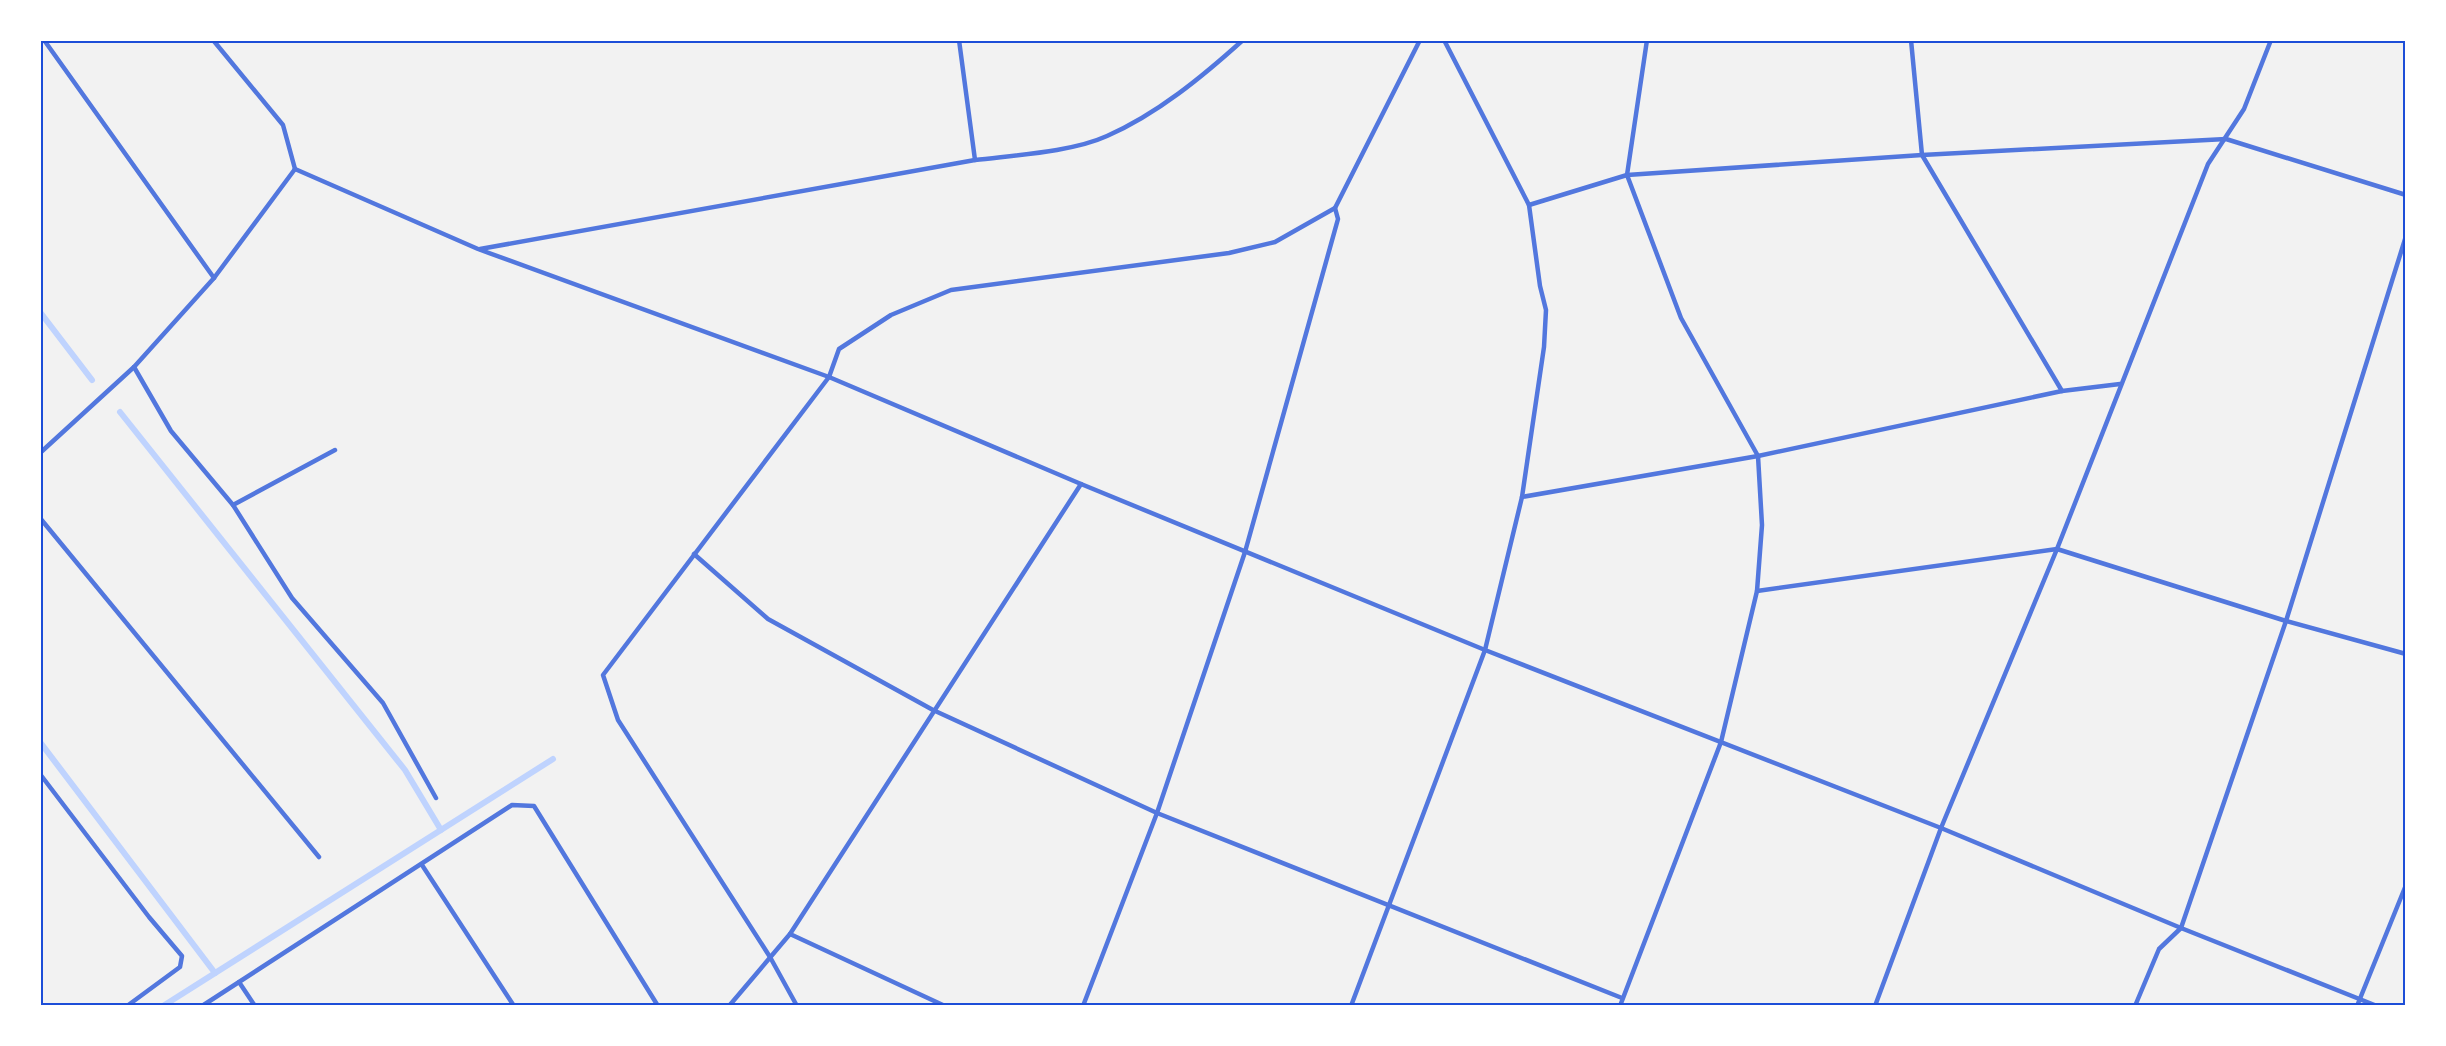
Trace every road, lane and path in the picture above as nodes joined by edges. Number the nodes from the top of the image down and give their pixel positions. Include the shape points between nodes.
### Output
1 (44, 40) edge
2 (223, 40) edge
3 (959, 40) edge
4 (1243, 40) edge
5 (1420, 40) edge
6 (1444, 40) edge
7 (1647, 40) edge
8 (1911, 40) edge
9 (2271, 40) edge
10 (214, 41) edge
11 (2226, 138) junction
12 (1922, 155) junction
13 (975, 160) junction
14 (295, 169) junction
15 (1627, 175) junction
16 (2406, 195) edge
17 (1529, 205) junction
18 (1335, 208) junction
19 (2406, 236) edge
20 (478, 249) junction
21 (214, 278) junction
22 (134, 367) junction
23 (829, 377) junction
24 (2121, 384) junction
25 (2062, 391) junction
26 (335, 450) dead end
27 (40, 453) edge
28 (1758, 456) junction
29 (1081, 484) junction
30 (1522, 497) junction
31 (233, 505) junction
32 (40, 518) edge
33 (2057, 549) junction
34 (1245, 552) junction
35 (694, 554) junction
36 (1756, 591) junction
37 (2286, 621) junction
38 (1485, 650) junction
39 (2406, 654) edge
40 (933, 710) junction
41 (1720, 742) junction
42 (40, 774) edge
43 (436, 798) dead end
44 (1157, 813) junction
45 (1941, 828) junction
46 (319, 857) dead end
47 (422, 865) junction
48 (2406, 885) edge
49 (1388, 904) junction
50 (2181, 928) junction
51 (790, 934) junction
52 (770, 957) junction
53 (239, 982) junction
54 (1622, 998) junction
55 (2360, 998) junction
56 (127, 1005) edge
57 (202, 1005) edge
58 (255, 1005) edge
59 (514, 1005) edge
60 (657, 1005) edge
61 (729, 1005) edge
62 (797, 1005) edge
63 (945, 1005) edge
64 (1083, 1005) edge
65 (1351, 1005) edge
66 (1620, 1005) edge
67 (1875, 1005) edge
68 (2136, 1005) edge
69 (2356, 1005) edge
70 (2377, 1005) edge

1 - 21 lane
2 - 10 lane
3 - 13 lane
4 - 13 lane via 1156,110 1106,137 1054,150
5 - 18 lane
6 - 17 lane
7 - 15 lane
8 - 12 lane
9 - 11 lane via 2244,109
10 - 14 lane via 283,124
11 - 12 lane
11 - 16 lane
11 - 24 lane via 2208,164
12 - 15 lane
12 - 25 lane
13 - 20 lane
14 - 20 lane
14 - 21 lane
15 - 17 lane
15 - 28 lane via 1681,318
17 - 30 lane via 1546,310
18 - 23 lane via 1275,242 1229,253 951,290 891,315 839,349
18 - 34 lane via 1338,219
19 - 37 lane
20 - 23 lane
21 - 22 lane
22 - 27 lane
22 - 31 lane via 171,430
23 - 29 lane
23 - 35 lane
24 - 25 lane
24 - 33 lane
25 - 28 lane
26 - 31 lane
28 - 30 lane
28 - 36 lane via 1762,525
29 - 34 lane
29 - 40 lane
30 - 38 lane
31 - 43 lane via 292,598 383,703
32 - 46 lane
33 - 36 lane
33 - 37 lane
33 - 45 lane
34 - 38 lane
34 - 44 lane
35 - 40 lane via 768,619
35 - 52 lane via 603,675 618,720
36 - 41 lane
37 - 39 lane
37 - 50 lane
38 - 41 lane
38 - 49 lane
40 - 44 lane
40 - 51 lane
41 - 45 lane
41 - 54 lane
42 - 56 lane via 182,956 180,967
44 - 49 lane
44 - 64 lane
45 - 50 lane
45 - 67 lane
47 - 53 lane
47 - 59 lane
47 - 60 lane via 512,806 534,807
48 - 55 lane
49 - 54 lane
49 - 65 lane
50 - 55 lane
50 - 68 lane via 2159,950
51 - 52 lane
51 - 63 lane
52 - 61 lane
52 - 62 lane
53 - 57 lane
53 - 58 lane
54 - 66 lane
55 - 69 lane
55 - 70 lane

